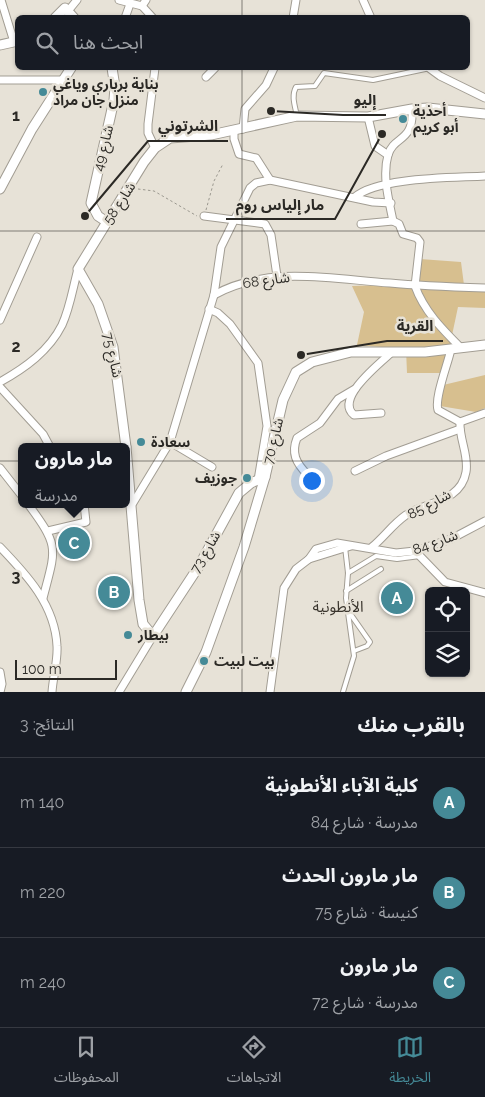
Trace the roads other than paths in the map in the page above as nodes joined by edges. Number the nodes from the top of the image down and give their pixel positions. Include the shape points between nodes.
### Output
1 (1, 0) edge
2 (76, 0) edge
3 (119, 0) edge
4 (296, 0) edge
5 (363, 0) edge
6 (144, 3) edge
7 (130, 4) junction
8 (65, 15) edge
9 (127, 15) edge
10 (151, 15) edge
11 (294, 15) edge
12 (370, 15) edge
13 (15, 39) edge
14 (15, 42) edge
15 (0, 45) edge
16 (70, 70) edge
17 (112, 70) edge
18 (155, 70) edge
19 (213, 70) edge
20 (273, 70) edge
21 (420, 70) edge
22 (432, 70) edge
23 (206, 77) dead end
24 (1, 80) edge
25 (62, 80) junction
26 (485, 98) edge
27 (412, 109) junction
28 (485, 114) edge
29 (298, 116) junction
30 (368, 117) junction
31 (238, 130) junction
32 (155, 148) junction
33 (388, 155) junction
34 (485, 176) edge
35 (270, 180) junction
36 (386, 184) junction
37 (0, 189) edge
38 (355, 197) junction
39 (391, 203) junction
40 (204, 216) road end
41 (233, 219) junction
42 (107, 222) junction
43 (393, 222) junction
44 (361, 224) dead end
45 (37, 237) dead end
46 (78, 269) junction
47 (277, 276) junction
48 (415, 286) junction
49 (485, 288) edge
50 (214, 295) junction
51 (209, 309) junction
52 (0, 320) edge
53 (485, 345) edge
54 (451, 348) junction
55 (461, 348) junction
56 (392, 352) junction
57 (0, 382) edge
58 (0, 387) edge
59 (354, 389) junction
60 (381, 413) dead end
61 (485, 413) edge
62 (460, 425) junction
63 (170, 442) junction
64 (48, 443) edge
65 (126, 443) edge
66 (212, 467) dead end
67 (0, 468) edge
68 (355, 471) dead end
69 (307, 474) dead end
70 (261, 478) junction
71 (130, 479) edge
72 (18, 491) edge
73 (133, 503) junction
74 (31, 508) edge
75 (84, 508) edge
76 (485, 521) edge
77 (48, 531) junction
78 (345, 546) junction
79 (0, 547) edge
80 (372, 547) junction
81 (418, 554) junction
82 (381, 569) dead end
83 (348, 573) junction
84 (346, 591) junction
85 (485, 593) edge
86 (43, 598) junction
87 (348, 612) junction
88 (153, 636) junction
89 (354, 651) junction
90 (0, 672) edge
91 (0, 692) edge
92 (52, 692) edge
93 (119, 692) edge
94 (186, 692) edge
95 (270, 692) edge
96 (343, 692) edge

1 - 13 street
2 - 8 street
3 - 7 street
4 - 11 street
5 - 12 street
6 - 7 street
6 - 10 street
7 - 9 street
14 - 15 street
16 - 25 street
17 - 42 street, شارع 49 via 114,100 91,203 98,216
18 - 32 street via 148,132
19 - 23 street
20 - 31 street via 266,85 245,109
21 - 29 lane via 373,80 324,73 315,86 296,87 294,90
22 - 26 street
24 - 25 street
25 - 37 street via 19,150
27 - 28 street
27 - 30 street
27 - 33 street via 408,132
29 - 30 street
29 - 31 street
30 - 33 street via 375,146
31 - 32 street via 170,138
31 - 35 street via 234,139 239,154 256,158
32 - 42 street, شارع 58
33 - 36 street
34 - 36 street
35 - 38 street
35 - 41 street via 250,188
36 - 38 street via 363,190
36 - 39 street
38 - 39 street
39 - 43 street
40 - 41 street
41 - 47 street via 262,222 268,226
41 - 50 street via 221,247
42 - 46 street, شارع 58
43 - 44 street
43 - 48 street via 399,224 403,234 420,242
45 - 52 street
46 - 57 street, شارع 58 via 57,334 30,363
46 - 65 street, شارع 75 via 98,304 114,347
47 - 48 street, شارع 68
47 - 50 street, شارع 68 via 243,281
48 - 49 street, شارع 68
48 - 55 street via 430,314
50 - 51 street
51 - 63 street
51 - 70 street via 230,324 258,364 267,426
53 - 55 street, شارع 70
54 - 55 street, شارع 70
54 - 56 street, شارع 70
54 - 62 street via 437,406 441,412 455,417
56 - 59 street
56 - 70 street, شارع 70 via 336,355 312,362 296,372 283,400
58 - 64 street
59 - 60 street via 349,400 351,414
59 - 69 street via 338,399 320,424 297,438 295,455
61 - 62 street
62 - 68 street
62 - 80 street, شارع 85 via 466,465 463,481 441,501 408,514
63 - 66 street
63 - 73 street
67 - 72 street
70 - 88 street, شارع 73 via 239,493
70 - 94 street, شارع 70 via 217,622
71 - 73 street, شارع 75
73 - 88 street, شارع 75 via 139,600 143,624
74 - 77 street
75 - 77 street via 86,522
76 - 81 street, شارع 84
77 - 86 street via 53,558
78 - 80 street, شارع 84
78 - 83 lane
78 - 95 street via 309,559 296,569 284,588
79 - 86 street via 26,573
80 - 81 street, شارع 84
81 - 83 lane via 397,559 376,556
81 - 85 street via 445,582
82 - 84 lane
83 - 84 lane
84 - 87 lane
86 - 92 street via 55,626 58,648
87 - 89 lane
87 - 89 lane via 370,642
88 - 93 street
89 - 96 lane
90 - 91 street

